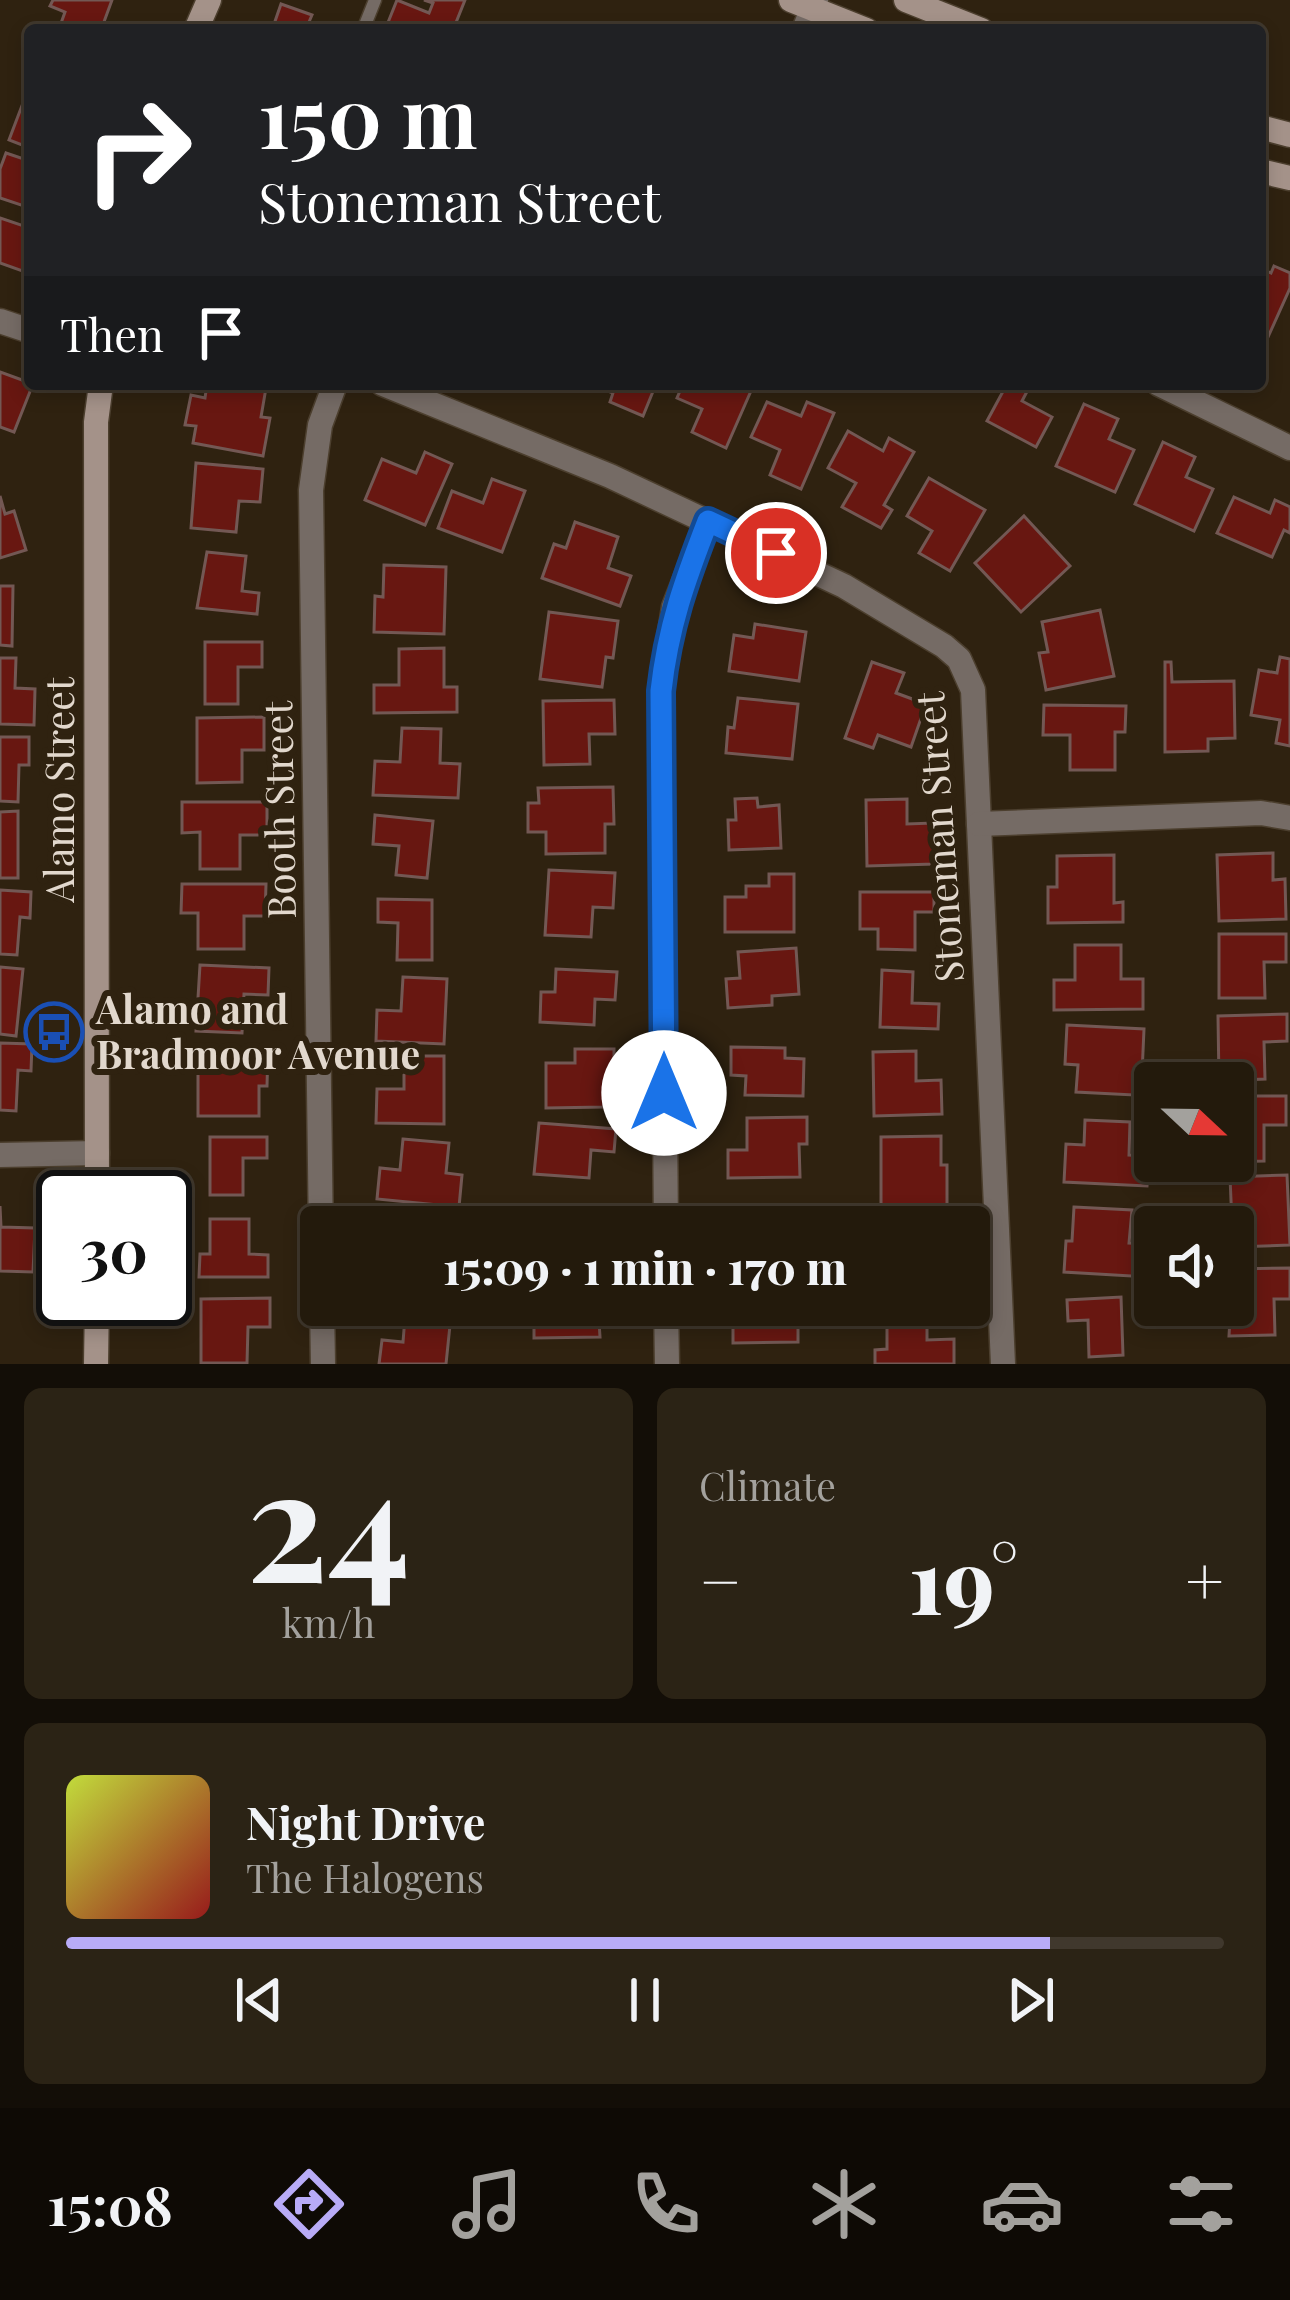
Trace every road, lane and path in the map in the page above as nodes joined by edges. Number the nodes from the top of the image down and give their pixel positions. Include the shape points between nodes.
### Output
1 (906, 0) edge
2 (806, 10) edge
3 (848, 24) edge
4 (966, 24) edge
5 (100, 390) edge
6 (333, 390) edge
7 (398, 390) edge
8 (1171, 390) edge
9 (1290, 448) edge
10 (708, 521) junction
11 (1290, 818) edge
12 (979, 824) junction
13 (98, 1153) junction
14 (0, 1155) edge
15 (98, 1170) edge
16 (321, 1206) edge
17 (666, 1206) edge
18 (97, 1326) edge
19 (322, 1326) edge
20 (666, 1326) edge
21 (96, 1364) edge
22 (322, 1364) edge
23 (667, 1364) edge
24 (1003, 1364) edge

1 - 4 main road
2 - 3 main road
5 - 13 main road, Alamo Street
6 - 16 street, Booth Street via 311,490
7 - 10 street, Stoneman Street
8 - 9 street
10 - 12 street, Stoneman Street via 844,586 959,659 973,690
10 - 17 street via 674,607 661,691
11 - 12 street
12 - 24 street, Stoneman Street
13 - 14 street
13 - 15 main road, Alamo Street
18 - 21 main road
19 - 22 street
20 - 23 street

